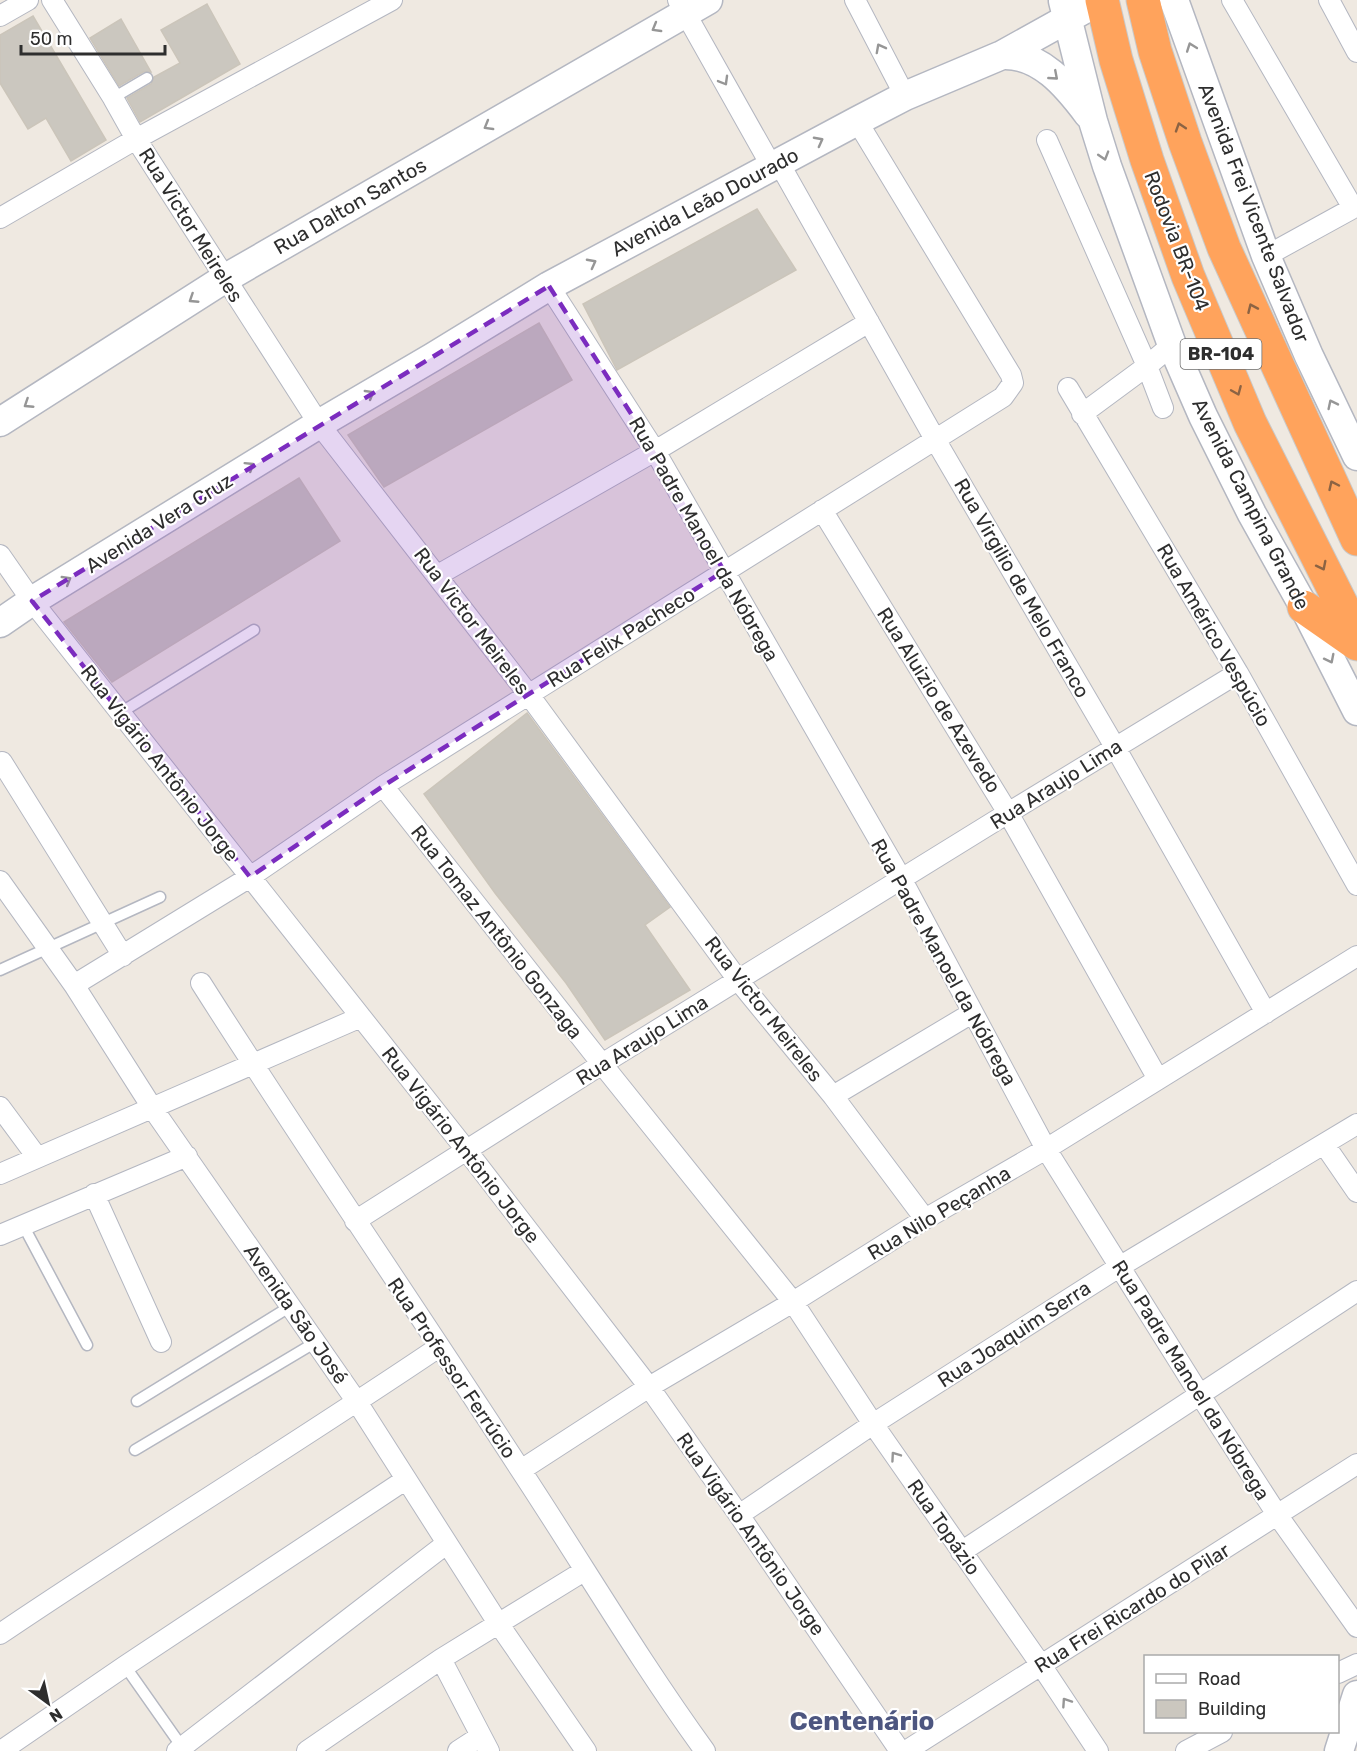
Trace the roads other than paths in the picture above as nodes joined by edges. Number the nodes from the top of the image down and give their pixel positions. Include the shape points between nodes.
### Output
1 (28, 0) edge
2 (52, 0) edge
3 (392, 0) edge
4 (855, 0) edge
5 (1101, 0) edge
6 (1143, 0) edge
7 (1174, 0) edge
8 (1232, 0) edge
9 (1329, 0) edge
10 (690, 4) edge
11 (1065, 9) edge
12 (0, 16) edge
13 (1357, 52) edge
14 (1002, 55) junction
15 (147, 78) dead end
16 (905, 96) junction
17 (113, 98) junction
18 (857, 121) junction
19 (1093, 121) junction
20 (136, 139) junction
21 (1047, 140) dead end
22 (776, 165) junction
23 (1355, 207) edge
24 (0, 218) edge
25 (1266, 256) junction
26 (224, 279) junction
27 (549, 286) junction
28 (869, 322) junction
29 (1172, 345) junction
30 (1147, 366) junction
31 (1068, 388) dead end
32 (1163, 408) dead end
33 (1082, 414) junction
34 (0, 422) edge
35 (319, 424) junction
36 (936, 441) junction
37 (655, 451) junction
38 (1357, 456) edge
39 (822, 510) junction
40 (1357, 538) edge
41 (0, 555) edge
42 (724, 571) junction
43 (438, 574) junction
44 (32, 601) junction
45 (1304, 607) junction
46 (0, 623) edge
47 (254, 630) dead end
48 (1357, 635) edge
49 (1357, 644) edge
50 (1239, 673) junction
51 (529, 695) junction
52 (1357, 711) edge
53 (120, 713) junction
54 (1115, 747) junction
55 (2, 762) dead end
56 (383, 786) junction
57 (1008, 813) junction
58 (250, 877) junction
59 (902, 880) junction
60 (0, 881) edge
61 (1357, 885) edge
62 (160, 897) dead end
63 (102, 924) junction
64 (48, 948) junction
65 (123, 956) junction
66 (1357, 956) edge
67 (0, 970) edge
68 (738, 980) junction
69 (201, 983) dead end
70 (74, 985) junction
71 (972, 1013) junction
72 (1266, 1013) junction
73 (361, 1017) junction
74 (602, 1064) junction
75 (253, 1066) junction
76 (1158, 1079) junction
77 (834, 1096) junction
78 (0, 1107) edge
79 (153, 1109) junction
80 (1357, 1124) edge
81 (1324, 1144) junction
82 (1046, 1149) junction
83 (467, 1151) junction
84 (187, 1156) junction
85 (37, 1157) junction
86 (0, 1174) edge
87 (1357, 1192) edge
88 (93, 1194) junction
89 (925, 1219) junction
90 (355, 1221) junction
91 (24, 1225) junction
92 (0, 1235) edge
93 (1119, 1267) junction
94 (1357, 1291) edge
95 (793, 1302) junction
96 (291, 1306) junction
97 (161, 1342) dead end
98 (316, 1342) junction
99 (87, 1345) dead end
100 (439, 1347) junction
101 (649, 1387) junction
102 (1200, 1395) junction
103 (137, 1401) dead end
104 (357, 1402) junction
105 (873, 1424) junction
106 (135, 1450) dead end
107 (1357, 1464) edge
108 (521, 1470) junction
109 (405, 1480) junction
110 (739, 1515) junction
111 (1278, 1516) junction
112 (447, 1544) junction
113 (961, 1552) junction
114 (584, 1571) junction
115 (498, 1623) junction
116 (1357, 1627) edge
117 (0, 1634) edge
118 (441, 1659) junction
119 (1357, 1664) edge
120 (1041, 1665) junction
121 (125, 1666) junction
122 (1339, 1673) edge
123 (1357, 1695) edge
124 (1218, 1733) edge
125 (485, 1743) edge
126 (180, 1749) edge
127 (2, 1751) edge
128 (307, 1751) edge
129 (458, 1751) edge
130 (586, 1751) edge
131 (705, 1751) edge
132 (900, 1751) edge
133 (906, 1751) edge
134 (1098, 1751) edge
135 (1186, 1751) edge
136 (1339, 1751) edge

1 - 12 street
2 - 17 street, Rua Victor Meireles
3 - 20 street
16 -> 4 street
5 - 11 main road, Avenida Leão Dourado
5 -> 48 highway, Rodovia BR-104 / BR-104 via 1146,160 1188,276 1250,423
40 -> 6 highway, BR-104 via 1224,248 1155,51
25 -> 7 main road, Avenida Frei Vicente Salvador
8 - 23 street
9 - 13 street
10 -> 22 street, Rua Virgilio de Melo Franco
10 -> 26 main road, Rua Dalton Santos
11 - 14 main road, Avenida Leão Dourado
11 - 19 main road, Avenida Campina Grande
14 - 16 main road, Avenida Leão Dourado
14 -> 19 main road via 1014,54 1046,69
15 - 17 lane
16 - 18 main road, Avenida Leão Dourado
17 - 20 street, Rua Victor Meireles
22 -> 18 main road, Avenida Leão Dourado
18 - 36 street, Rua Felix Pacheco via 1013,383 1003,397
19 -> 29 main road, Avenida Campina Grande
20 - 24 street
20 - 26 street, Rua Victor Meireles
21 - 30 street
27 -> 22 main road, Avenida Leão Dourado
22 - 28 street, Rua Virgilio de Melo Franco
23 - 25 street
38 -> 25 main road, Avenida Frei Vicente Salvador
26 -> 34 main road, Rua Dalton Santos
26 - 35 street, Rua Victor Meireles
35 -> 27 main road, Avenida Leão Dourado
27 - 37 street, Rua Padre Manoel da Nóbrega
28 - 36 street, Rua Virgilio de Melo Franco
28 - 37 street
29 - 30 street
29 - 45 main road, Avenida Campina Grande via 1252,514
30 - 32 street
30 - 33 street
31 - 33 street, Rua Américo Vespúcio
33 - 50 street, Rua Américo Vespúcio
35 - 43 street, Rua Victor Meireles
44 -> 35 main road, Avenida Vera Cruz
36 - 39 street, Rua Felix Pacheco
36 - 54 street, Rua Virgilio de Melo Franco
37 - 42 street, Rua Padre Manoel da Nóbrega
37 - 43 street
39 - 42 street, Rua Felix Pacheco
39 - 57 street, Rua Aluizio de Azevedo
41 - 44 street, Rua Vigário Antônio Jorge
42 - 51 street, Rua Felix Pacheco
42 - 59 street, Rua Padre Manoel da Nóbrega
43 - 51 street, Rua Victor Meireles
44 - 46 main road, Avenida Vera Cruz
44 - 53 street, Rua Vigário Antônio Jorge
45 - 49 highway
45 -> 52 main road, Avenida Campina Grande
47 - 53 lane
50 - 54 street, Rua Araujo Lima
50 - 61 street, Rua Américo Vespúcio
51 - 56 street, Rua Felix Pacheco
51 - 68 street, Rua Victor Meireles
53 - 58 street, Rua Vigário Antônio Jorge
54 - 57 street, Rua Araujo Lima
54 - 72 street, Rua Virgilio de Melo Franco
55 - 63 street
56 - 58 street, Rua Felix Pacheco
56 - 74 street, Rua Tomaz Antônio Gonzaga
57 - 59 street, Rua Araujo Lima
57 - 76 street, Rua Aluizio de Azevedo
58 - 65 street, Rua Felix Pacheco
58 - 73 street, Rua Vigário Antônio Jorge
59 - 68 street, Rua Araujo Lima
59 - 71 street, Rua Padre Manoel da Nóbrega
60 - 64 street, Avenida São José
62 - 63 lane
63 - 64 lane
63 - 65 street
64 - 67 lane
64 - 70 street, Avenida São José
65 - 70 street, Rua Felix Pacheco
66 - 72 street, Rua Nilo Peçanha
68 - 74 street, Rua Araujo Lima
68 - 77 street, Rua Victor Meireles
69 - 75 street, Rua Professor Ferrúcio
70 - 79 street, Avenida São José
71 - 77 street
71 - 82 street, Rua Padre Manoel da Nóbrega
72 - 76 street, Rua Nilo Peçanha
73 - 75 street
73 - 83 street, Rua Vigário Antônio Jorge
74 - 83 street, Rua Araujo Lima
74 - 95 street, Rua Tomaz Antônio Gonzaga
75 - 79 street
75 - 90 street, Rua Professor Ferrúcio
76 - 82 street, Rua Nilo Peçanha
77 - 89 street, Rua Victor Meireles
78 - 85 street
79 - 84 street, Avenida São José
79 - 85 street
80 - 81 street, Rua Joaquim Serra
81 - 87 street
81 - 93 street, Rua Joaquim Serra
82 - 89 street, Rua Nilo Peçanha
82 - 93 street, Rua Padre Manoel da Nóbrega
83 - 90 street, Rua Araujo Lima
83 - 101 street, Rua Vigário Antônio Jorge
84 - 88 street
84 - 96 street, Avenida São José
85 - 86 street
88 - 91 street
88 - 97 street
89 - 95 street, Rua Nilo Peçanha
90 - 100 street, Rua Professor Ferrúcio
91 - 92 street
91 - 99 lane
93 - 102 street, Rua Padre Manoel da Nóbrega
93 - 105 street, Rua Joaquim Serra
94 - 102 street
95 - 101 street, Rua Nilo Peçanha
95 - 105 street, Rua Topázio
96 - 98 street, Avenida São José
96 - 103 lane
98 - 104 street, Avenida São José
98 - 106 lane
100 - 104 street
100 - 108 street, Rua Professor Ferrúcio
101 - 108 street, Rua Nilo Peçanha
101 - 110 street, Rua Vigário Antônio Jorge
102 - 111 street, Rua Padre Manoel da Nóbrega
102 - 113 street
104 - 109 street, Avenida São José
104 - 117 street
105 - 110 street, Rua Joaquim Serra
113 -> 105 street, Rua Topázio
107 - 111 street, Rua Frei Ricardo do Pilar
108 - 114 street, Rua Professor Ferrúcio
109 - 112 street, Avenida São José
109 - 121 street
110 - 132 street, Rua Vigário Antônio Jorge
111 - 116 street, Rua Padre Manoel da Nóbrega
111 - 120 street, Rua Frei Ricardo do Pilar
112 - 115 street, Avenida São José
112 - 126 street
113 - 120 street, Rua Topázio
114 - 115 street
114 - 131 street, Rua Professor Ferrúcio
115 - 118 street
115 - 130 street, Avenida São José
118 - 125 street
118 - 128 street
119 - 122 street
120 - 133 street, Rua Frei Ricardo do Pilar
134 -> 120 street, Rua Topázio
121 - 126 lane
121 - 127 street
123 - 136 main road
124 - 135 street
125 - 129 street

